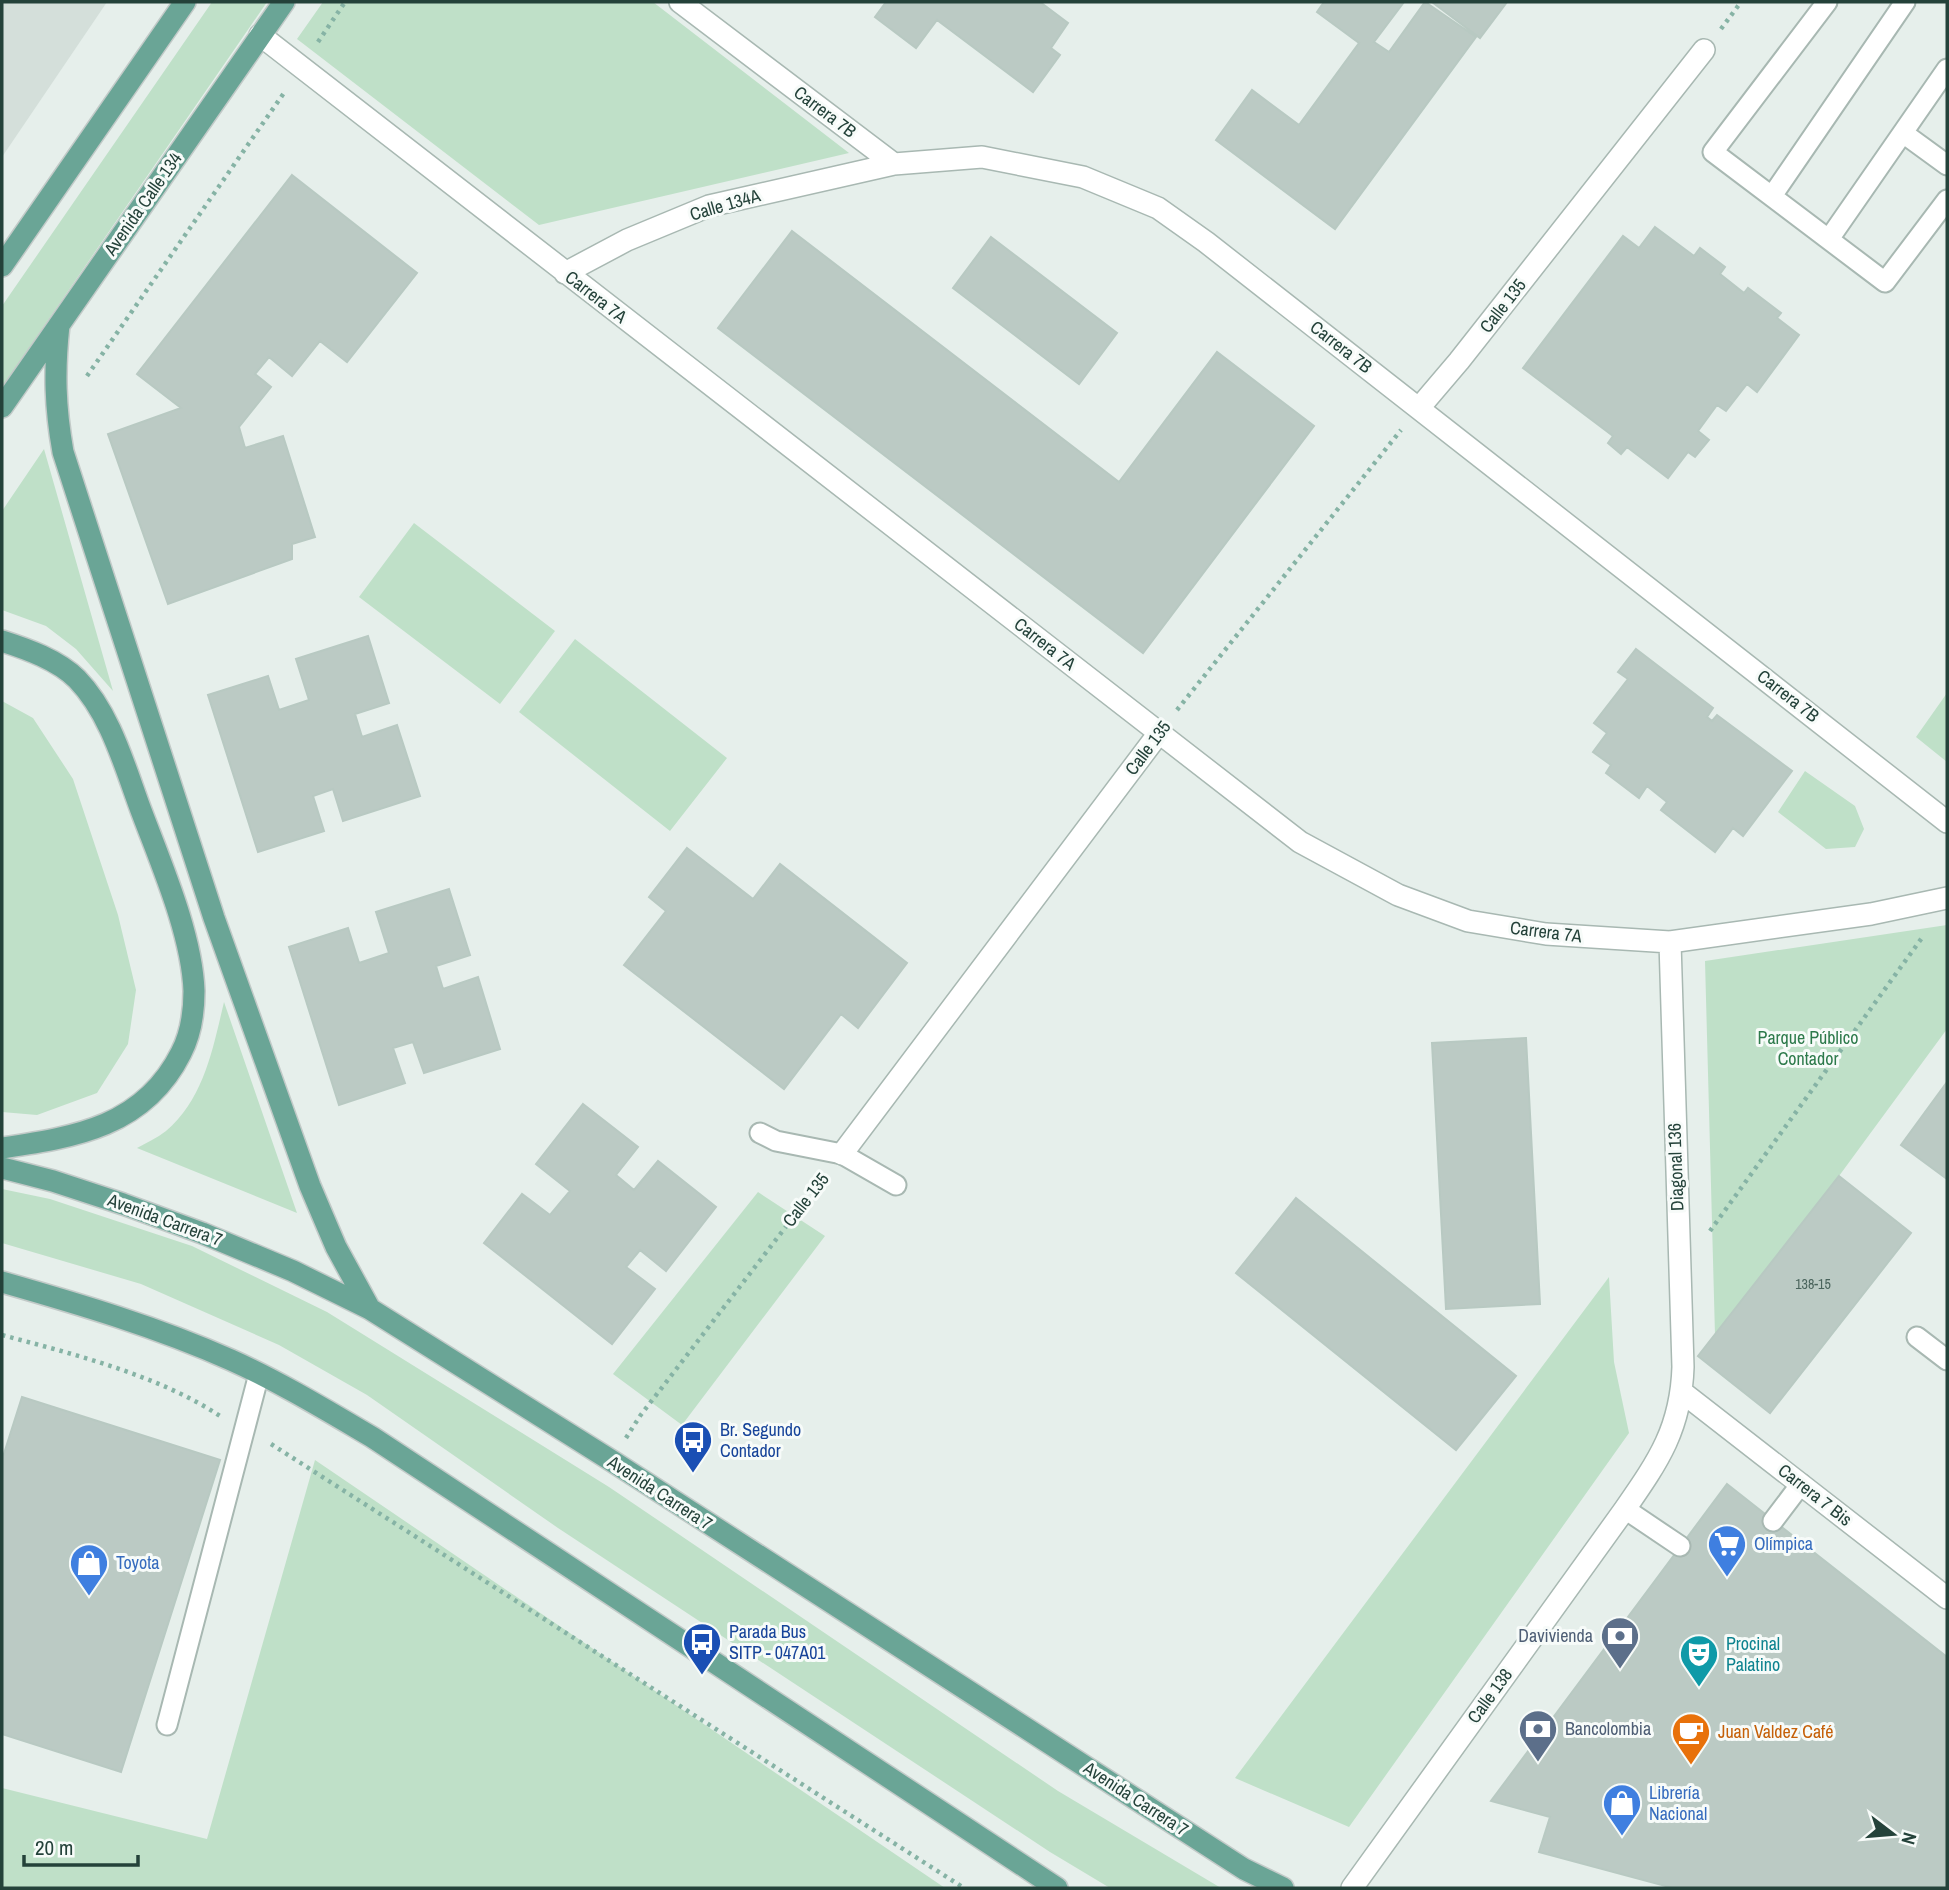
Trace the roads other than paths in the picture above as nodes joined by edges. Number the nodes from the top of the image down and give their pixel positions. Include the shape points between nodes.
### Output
1 (185, 2) edge
2 (284, 2) edge
3 (680, 2) edge
4 (1827, 2) edge
5 (1906, 2) edge
6 (260, 35) junction
7 (1704, 50) dead end
8 (1947, 69) edge
9 (1903, 133) junction
10 (894, 164) junction
11 (1947, 165) edge
12 (1772, 196) junction
13 (1947, 200) edge
14 (1829, 239) junction
15 (2, 266) edge
16 (565, 273) junction
17 (58, 325) junction
18 (2, 407) edge
19 (1419, 408) junction
20 (2, 641) edge
21 (1159, 733) junction
22 (1947, 822) edge
23 (1947, 898) edge
24 (1670, 942) junction
25 (760, 1133) dead end
26 (2, 1148) edge
27 (842, 1154) junction
28 (2, 1168) edge
29 (896, 1185) dead end
30 (2, 1282) edge
31 (370, 1309) junction
32 (1917, 1337) dead end
33 (1947, 1360) edge
34 (260, 1374) junction
35 (1682, 1392) junction
36 (1801, 1484) junction
37 (1625, 1508) junction
38 (1773, 1521) dead end
39 (1679, 1546) dead end
40 (1947, 1598) edge
41 (167, 1725) dead end
42 (1057, 1888) edge
43 (1283, 1888) edge
44 (1352, 1888) edge

1 - 15 main road
2 - 6 main road, Avenida Calle 134
3 - 10 street, Carrera 7B
4 - 12 lane via 1713,152
5 - 12 lane
6 - 16 street, Carrera 7A
6 - 17 main road, Avenida Calle 134
7 - 19 street, Calle 135
8 - 9 lane
9 - 11 lane
9 - 14 lane
10 - 16 street, Calle 134A via 709,206 627,240
10 - 19 street, Carrera 7B via 982,157 1083,177 1158,208
12 - 14 lane
13 - 14 lane via 1885,282
16 - 21 street, Carrera 7A
17 - 18 main road, Avenida Calle 134
17 - 31 main road via 54,371 63,452 214,918 301,1160 336,1247
19 - 22 street, Carrera 7B
20 - 26 main road via 54,663 77,679 97,707 114,739 169,886 194,990 191,1028 180,1055 135,1110 59,1140
21 - 24 street, Carrera 7A via 1300,842 1398,895 1468,920 1546,934
21 - 27 street, Calle 135
23 - 24 street, Carrera 7A via 1859,916
24 - 35 street, Diagonal 136
25 - 27 lane via 776,1141
27 - 29 lane
28 - 31 main road, Avenida Carrera 7 via 190,1228
30 - 34 main road via 94,1308
31 - 43 main road, Avenida Carrera 7 via 1227,1858
32 - 33 lane
34 - 41 lane
34 - 42 main road via 372,1437
35 - 36 street, Carrera 7 Bis
35 - 37 street, Calle 138 via 1667,1446
36 - 38 lane
36 - 40 street, Carrera 7 Bis
37 - 39 lane
37 - 44 street, Calle 138

